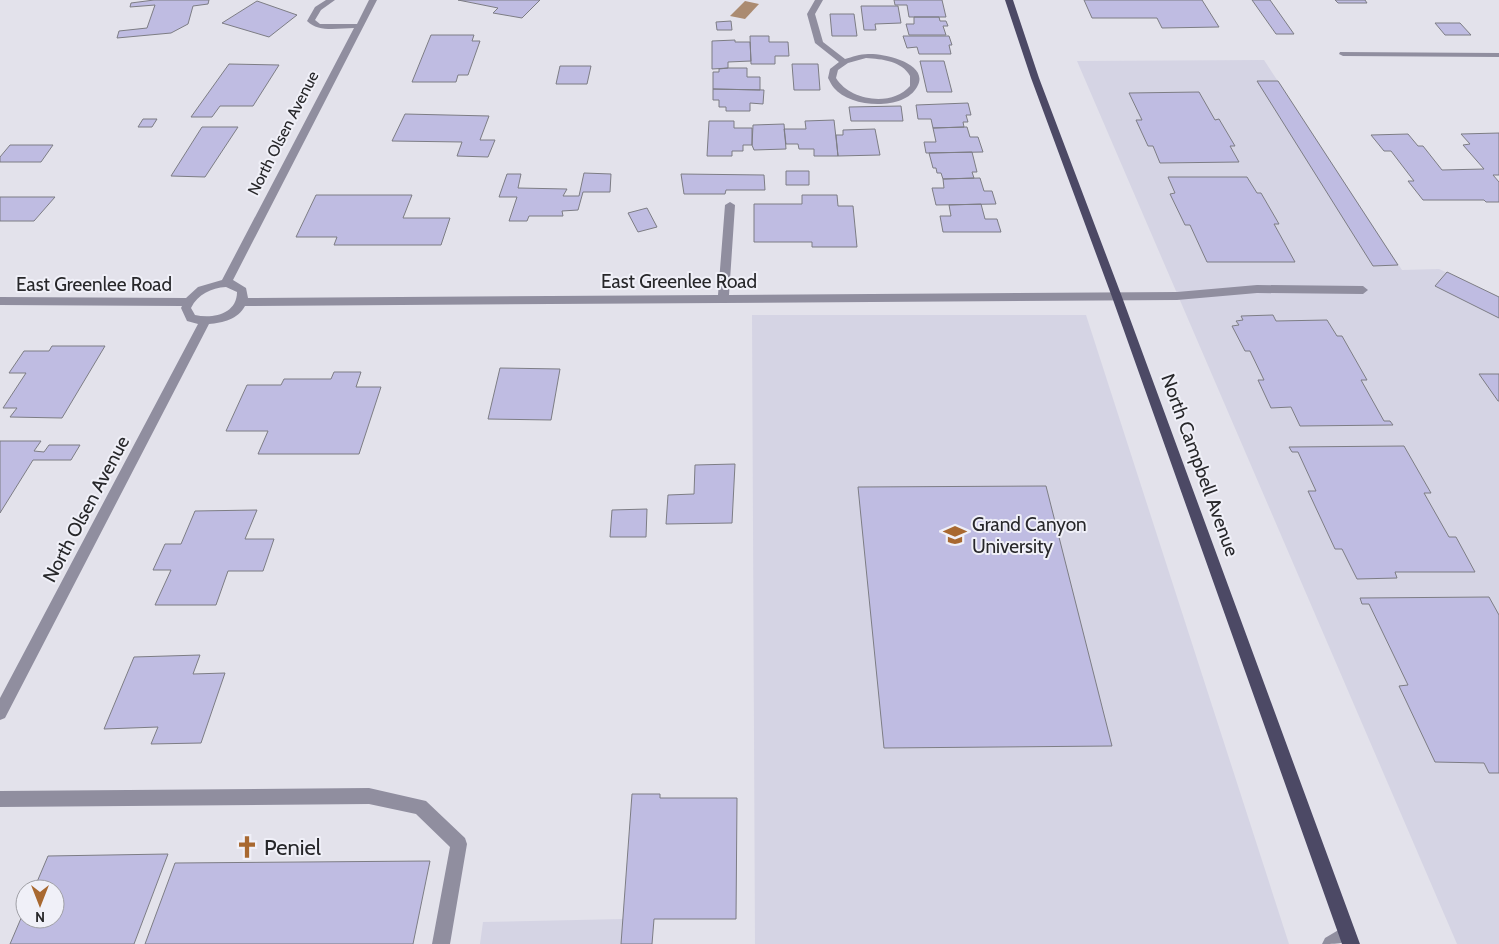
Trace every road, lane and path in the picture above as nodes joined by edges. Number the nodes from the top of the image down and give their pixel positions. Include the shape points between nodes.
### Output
1 (331, 0) edge
2 (373, 0) edge
3 (819, 0) edge
4 (1009, 0) edge
5 (358, 26) junction
6 (1343, 54) dead end
7 (1499, 55) edge
8 (844, 61) junction
9 (730, 205) dead end
10 (226, 283) junction
11 (1363, 290) dead end
12 (1116, 297) junction
13 (723, 299) junction
14 (0, 301) edge
15 (188, 302) junction
16 (242, 302) junction
17 (205, 321) junction
18 (0, 713) edge
19 (0, 799) edge
20 (1349, 939) edge
21 (441, 944) edge
22 (1331, 944) edge

1 - 5 street via 318,9 312,21 318,26
2 - 5 street, North Olsen Avenue
3 - 8 street via 811,14 819,43
4 - 12 main road, North Campbell Avenue
5 - 10 street, North Olsen Avenue
6 - 7 street
8 - 8 street via 835,67 831,74 832,82 838,90 855,98 876,102 891,100 903,96 915,84 910,70 892,59 866,56
9 - 13 street
10 - 15 street via 200,290
10 - 16 street via 242,291
11 - 12 street, East Greenlee Road via 1257,289
12 - 13 street, East Greenlee Road
12 - 20 main road, North Campbell Avenue
13 - 16 street, East Greenlee Road
14 - 15 street, East Greenlee Road
15 - 17 street via 186,308 191,318
16 - 17 street via 223,317
17 - 18 street, North Olsen Avenue
19 - 21 street via 369,796 420,807 459,844
20 - 22 street

